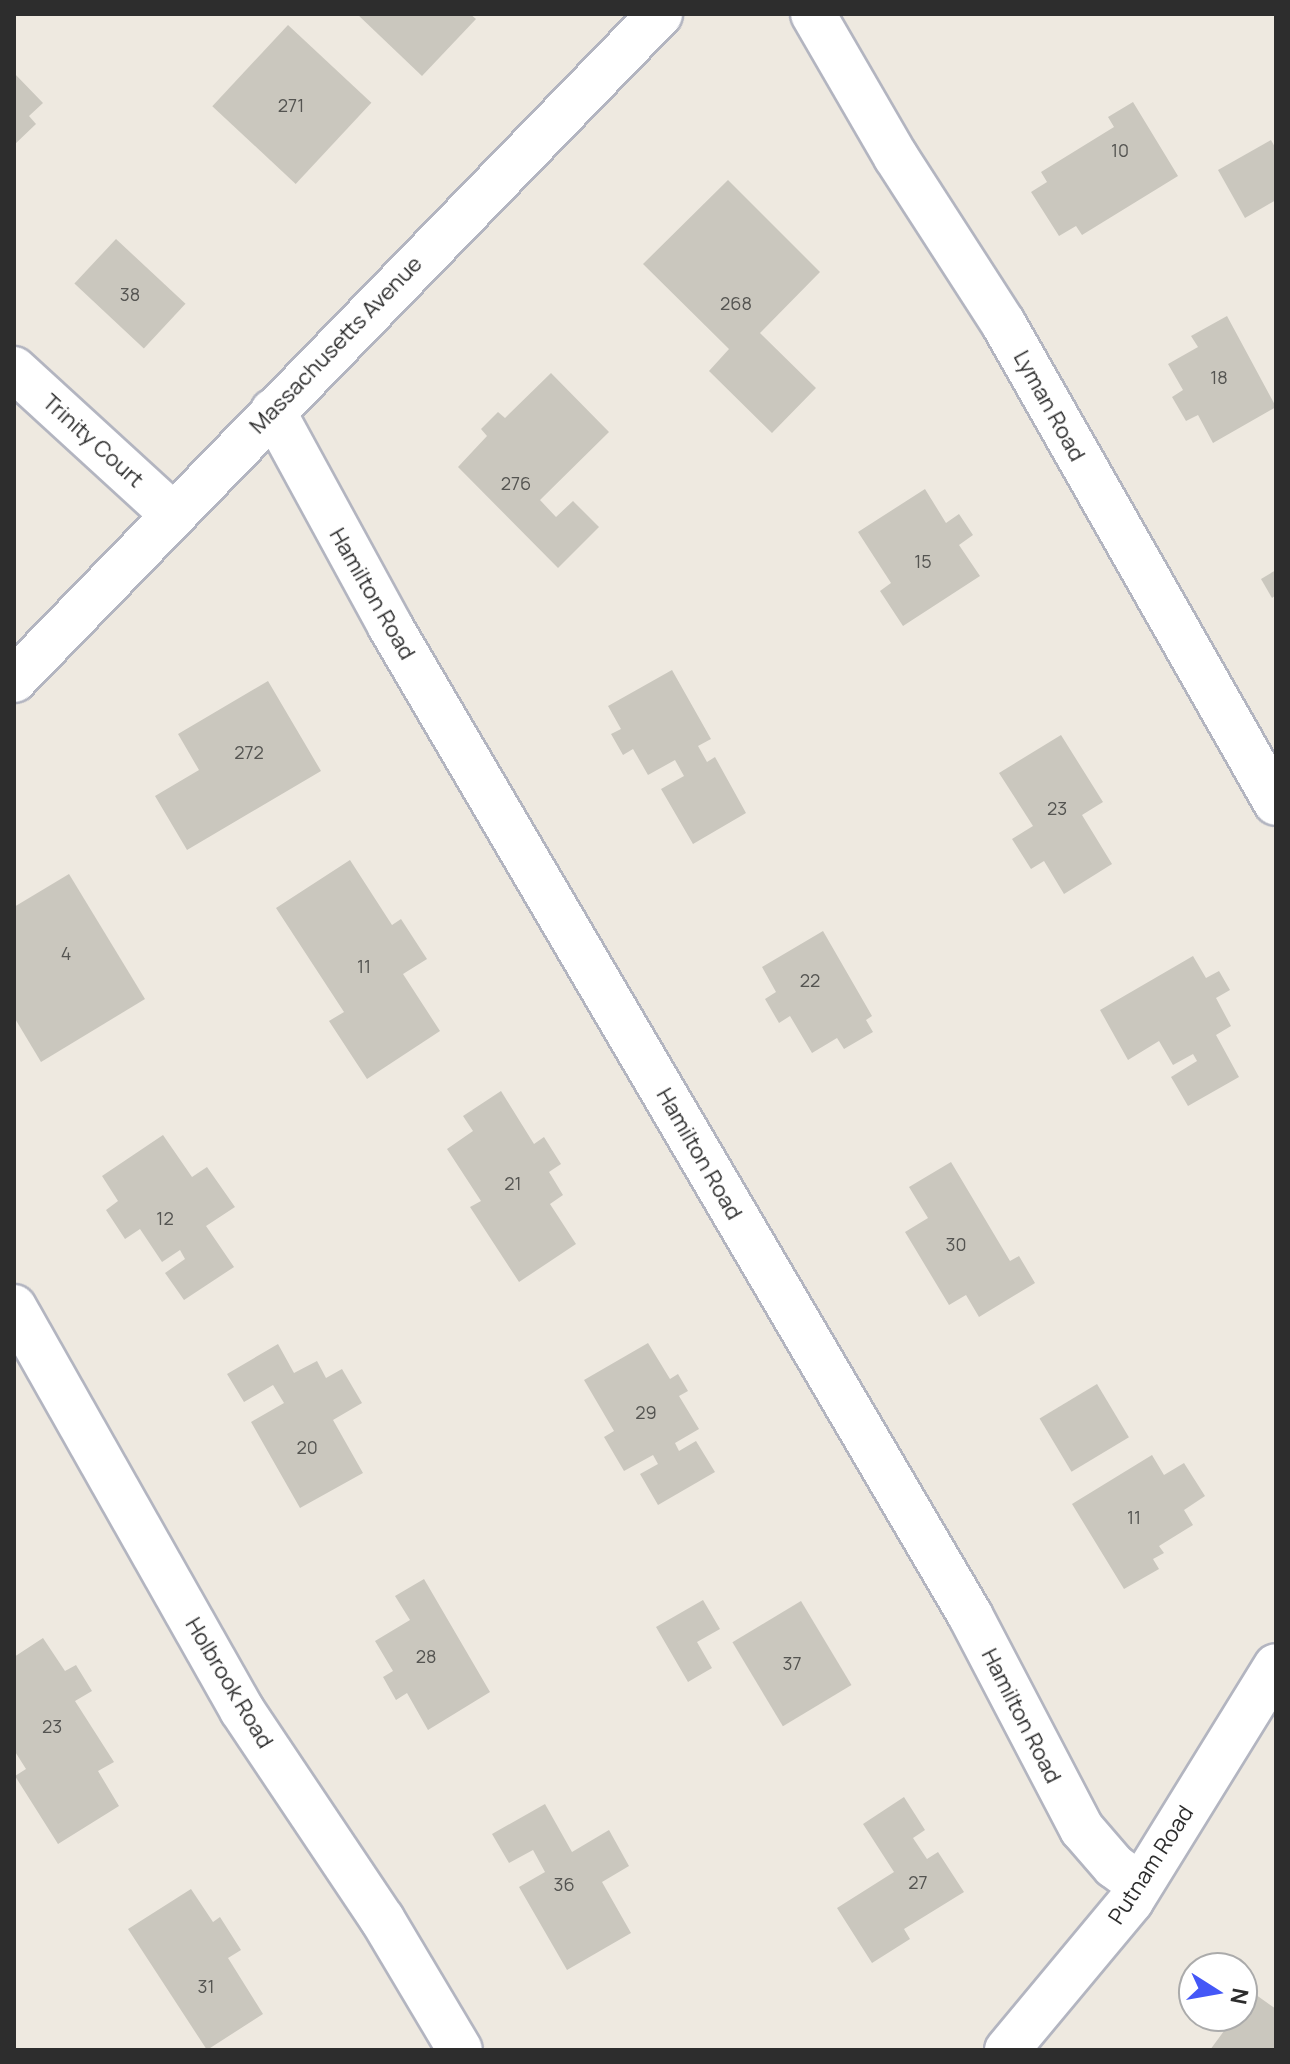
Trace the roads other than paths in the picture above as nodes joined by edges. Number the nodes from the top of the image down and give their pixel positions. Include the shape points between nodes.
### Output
1 (660, 14) edge
2 (813, 14) edge
3 (14, 369) edge
4 (273, 411) junction
5 (171, 513) junction
6 (14, 680) edge
7 (1276, 803) edge
8 (14, 1307) edge
9 (1276, 1666) edge
10 (1139, 1884) junction
11 (460, 2050) edge
12 (1007, 2050) edge

1 - 4 street, Massachusetts Avenue
2 - 7 street, Lyman Road via 896,157 1003,323
3 - 5 street, Trinity Court
4 - 5 street, Massachusetts Avenue
4 - 10 street, Hamilton Road via 390,626 970,1615 1082,1829 1114,1866
5 - 6 street, Massachusetts Avenue
8 - 11 street, Holbrook Road via 242,1710 386,1926
9 - 10 street, Putnam Road
10 - 12 street, Putnam Road via 1073,1976

